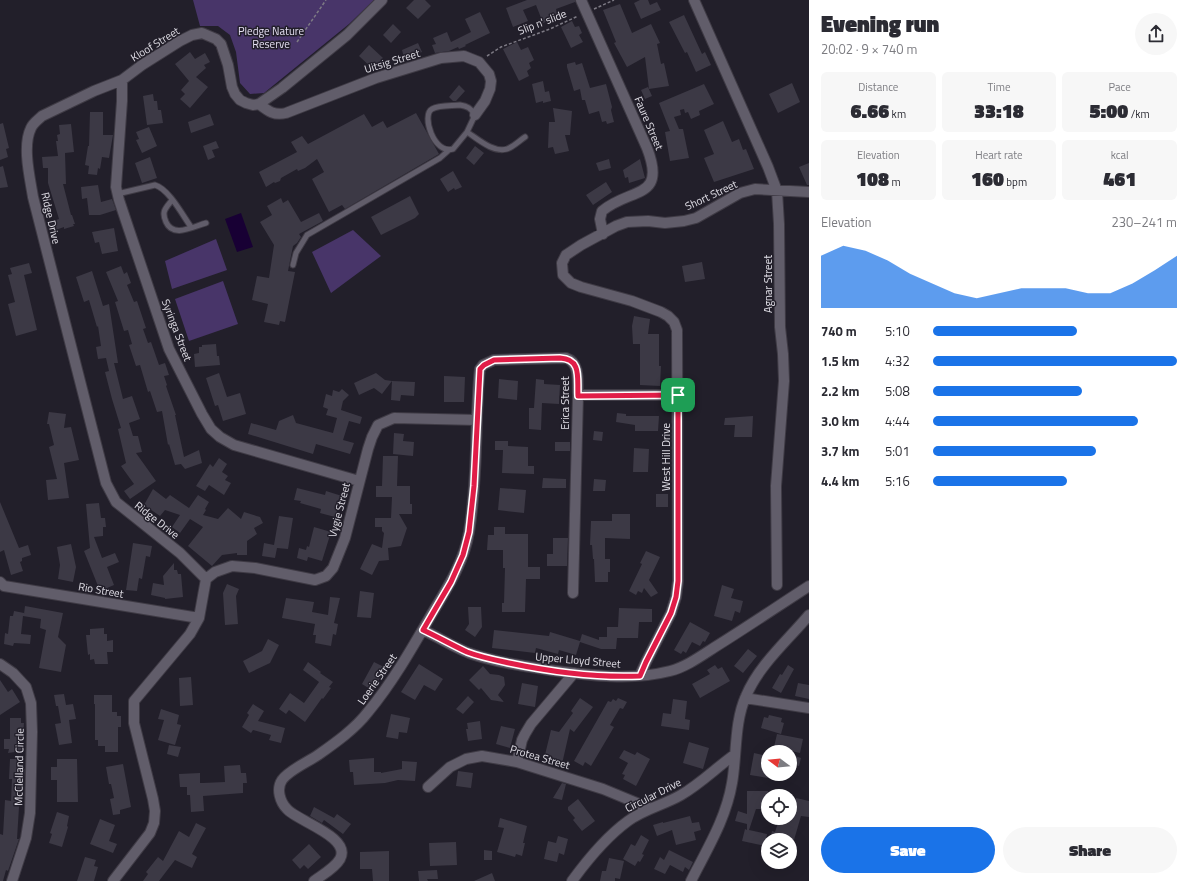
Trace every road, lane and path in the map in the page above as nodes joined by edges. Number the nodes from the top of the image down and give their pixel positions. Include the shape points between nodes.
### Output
1 (326, 0) edge
2 (382, 0) edge
3 (581, 0) edge
4 (614, 0) edge
5 (694, 0) edge
6 (587, 12) junction
7 (297, 42) dead end
8 (479, 62) junction
9 (122, 80) junction
10 (259, 104) junction
11 (474, 115) junction
12 (467, 132) junction
13 (525, 137) dead end
14 (28, 142) joint
15 (448, 150) junction
16 (777, 191) junction
17 (809, 192) edge
18 (117, 194) junction
19 (172, 200) junction
20 (206, 223) dead end
21 (191, 227) junction
22 (603, 234) junction
23 (293, 265) dead end
24 (678, 395) junction
25 (578, 396) junction
26 (477, 420) junction
27 (359, 481) junction
28 (206, 579) junction
29 (777, 585) dead end
30 (809, 586) edge
31 (1, 587) edge
32 (573, 593) dead end
33 (809, 615) edge
34 (199, 618) junction
35 (423, 630) junction
36 (0, 664) edge
37 (574, 673) junction
38 (640, 676) junction
39 (745, 698) junction
40 (809, 708) edge
41 (734, 755) junction
42 (517, 762) junction
43 (428, 786) dead end
44 (650, 808) junction
45 (12, 881) edge
46 (113, 881) edge
47 (314, 881) edge
48 (572, 881) edge
49 (691, 881) edge

1 - 7 path
2 - 10 street via 346,35
3 - 6 street, Faure Street
4 - 6 path, Slip n' slide
5 - 16 street, Agnar Street
6 - 8 path, Slip n' slide via 501,47
6 - 22 street, Faure Street via 647,148 653,170 649,186 602,212 600,219
8 - 10 street, Uitsig Street via 464,56 441,58 376,78 281,114 272,113
8 - 11 street via 491,81 485,101
9 - 10 street, Kloof Street via 180,41 202,33 221,44 235,94 246,103
9 - 14 street, Kloof Street via 42,116 31,128
9 - 18 street, Syringa Street
11 - 12 lane
11 - 15 lane via 469,108 460,105 436,107 429,111 427,121 436,143
12 - 13 lane via 501,149 510,147
12 - 15 lane via 453,149
14 - 28 street, Ridge Drive via 28,164 35,204 106,483 116,502 180,553
15 - 23 lane via 440,158 307,235 296,253
16 - 17 street, Short Street
16 - 22 street, Short Street via 755,189 740,193 696,218 672,223 628,222
16 - 29 street, Agnar Street via 784,382 776,486
18 - 19 lane via 156,185
18 - 27 street, Syringa Street via 169,349 211,429 234,445
19 - 21 lane
19 - 21 lane via 163,214 168,227 175,231
20 - 21 lane
22 - 24 street, West Hill Drive via 566,255 562,263 563,275 571,283 647,306 668,316 674,322 678,330
24 - 25 street
24 - 38 street, West Hill Drive via 676,597 671,613
25 - 26 street, Erica Street via 577,368 570,359 494,360 480,369
25 - 32 street, Erica Street
26 - 27 street, Vygie Street via 394,418 384,422 372,436
26 - 35 street, Loerie Street via 474,486 465,548 451,582
27 - 28 street, Vygie Street via 345,538 333,568 326,576 316,580 232,566
28 - 34 street
30 - 38 street, Upper Lloyd Street via 754,624 690,663 670,671
31 - 34 street, Rio Street
33 - 39 street via 754,680
34 - 46 street via 190,634 134,700 134,723 153,799 154,822 147,837
35 - 37 street, Upper Lloyd Street via 484,657 528,667
35 - 47 street, Loerie Street via 393,680 360,721 282,781 279,794 287,810 332,838 341,849 340,860
36 - 45 street, McClelland Circle via 26,686 31,703 30,813 26,838
37 - 38 street, Upper Lloyd Street via 616,677
37 - 42 street via 524,734
39 - 40 street
39 - 41 street
41 - 44 street, Circular Drive via 696,786 671,801
41 - 49 street via 732,783 726,808
42 - 43 street, Protea Street via 482,756 466,759 450,767
42 - 44 street, Protea Street via 603,789
44 - 48 street, Circular Drive via 612,834

